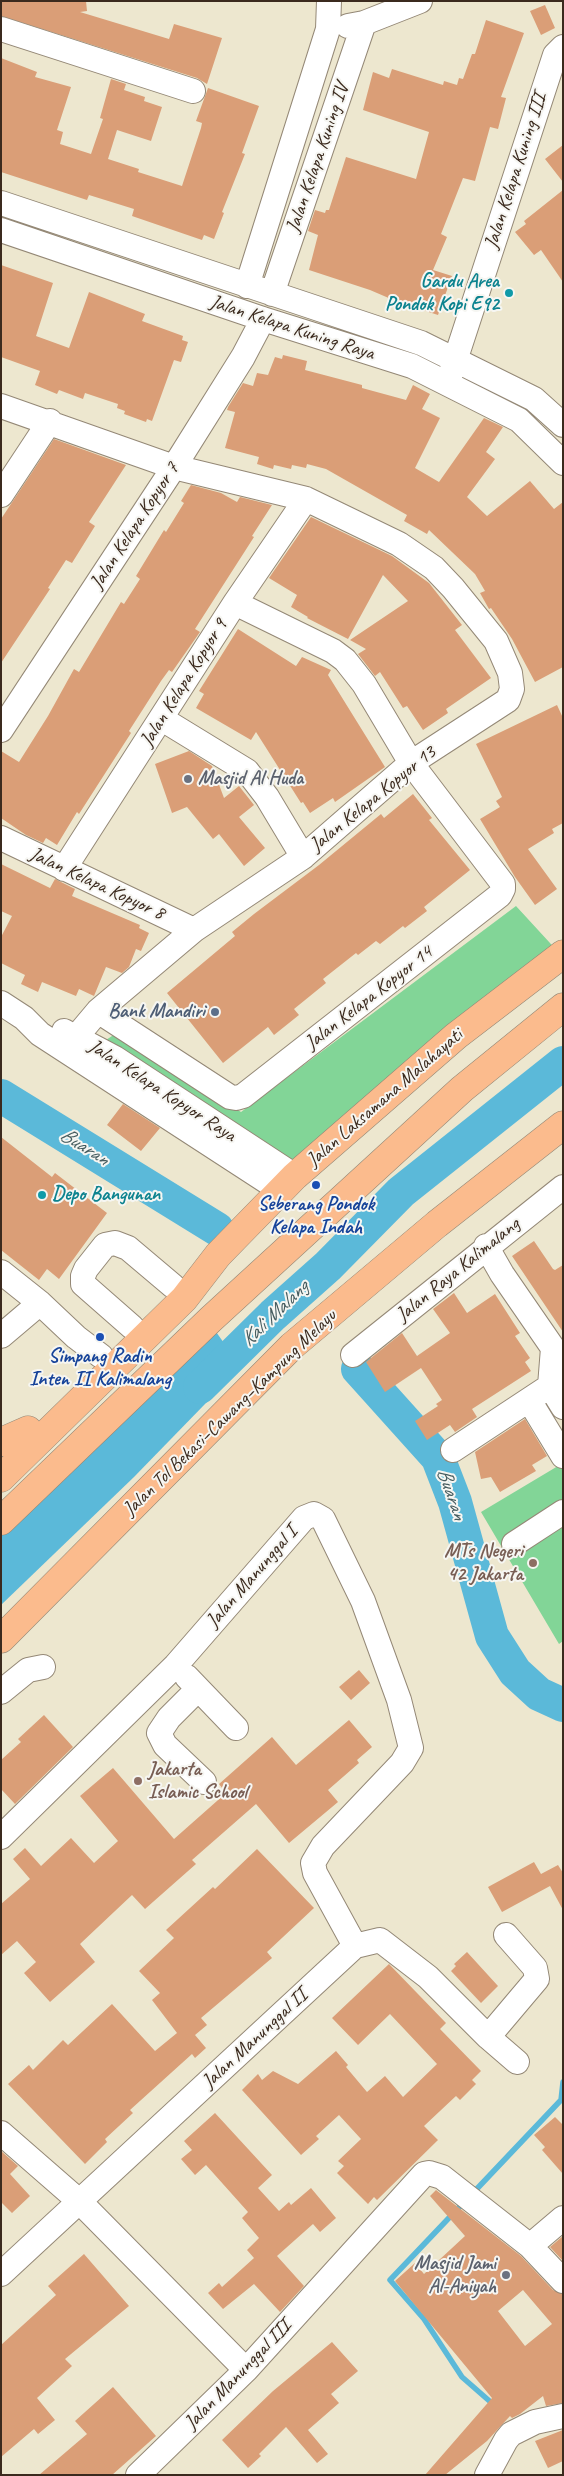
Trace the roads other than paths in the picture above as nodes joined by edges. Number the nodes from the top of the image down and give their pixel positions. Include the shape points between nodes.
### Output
1 (329, 1) edge
2 (420, 1) edge
3 (364, 23) junction
4 (1, 29) edge
5 (328, 29) junction
6 (563, 47) edge
7 (193, 91) dead end
8 (1, 203) edge
9 (1, 230) edge
10 (247, 286) junction
11 (272, 294) junction
12 (262, 319) junction
13 (454, 359) junction
14 (448, 384) junction
15 (1, 406) edge
16 (559, 414) edge
17 (50, 422) junction
18 (563, 463) edge
19 (174, 467) junction
20 (1, 495) edge
21 (306, 499) junction
22 (235, 603) junction
23 (162, 719) junction
24 (1, 730) edge
25 (411, 763) junction
26 (1, 838) edge
27 (303, 857) junction
28 (64, 869) junction
29 (194, 930) junction
30 (563, 954) edge
31 (1, 1003) edge
32 (563, 1007) edge
33 (98, 1011) junction
34 (72, 1044) junction
35 (563, 1125) edge
36 (563, 1144) edge
37 (287, 1183) junction
38 (563, 1187) edge
39 (436, 1224) junction
40 (486, 1246) junction
41 (218, 1255) junction
42 (1, 1272) edge
43 (173, 1286) junction
44 (40, 1303) junction
45 (132, 1326) junction
46 (1, 1336) edge
47 (558, 1345) edge
48 (353, 1354) dead end
49 (102, 1356) junction
50 (550, 1386) junction
51 (529, 1400) junction
52 (563, 1406) edge
53 (28, 1430) junction
54 (1, 1442) edge
55 (453, 1450) dead end
56 (563, 1456) edge
57 (1, 1458) edge
58 (1, 1478) edge
59 (563, 1512) edge
60 (1, 1521) edge
61 (514, 1544) dead end
62 (1, 1639) edge
63 (176, 1664) junction
64 (42, 1667) dead end
65 (197, 1690) junction
66 (1, 1692) edge
67 (236, 1728) dead end
68 (204, 1782) dead end
69 (1, 1838) edge
70 (506, 1936) dead end
71 (355, 1946) junction
72 (488, 2038) junction
73 (516, 2062) dead end
74 (1, 2133) edge
75 (79, 2201) junction
76 (563, 2218) edge
77 (530, 2246) junction
78 (1, 2274) edge
79 (563, 2281) edge
80 (246, 2370) junction
81 (563, 2416) edge
82 (138, 2475) edge
83 (487, 2475) edge

1 - 5 street, Jalan Kelapa Kuning IV
2 - 3 street
3 - 5 street
3 - 11 street, Jalan Kelapa Kuning IV
4 - 7 street
5 - 10 street, Jalan Kelapa Kuning IV
6 - 13 street, Jalan Kelapa Kuning III via 555,55
8 - 10 street, Jalan Kelapa Kuning Raya
9 - 12 street, Jalan Kelapa Kuning Raya
10 - 11 street, Jalan Kelapa Kuning Raya
11 - 13 street, Jalan Kelapa Kuning Raya via 422,343
12 - 14 street, Jalan Kelapa Kuning Raya via 412,366
12 - 19 street, Jalan Kelapa Kopyor 7 via 243,357
13 - 14 street, Jalan Kelapa Kuning III
13 - 16 street, Jalan Kelapa Kuning Raya
14 - 18 street, Jalan Kelapa Kuning Raya via 519,420
15 - 17 street, Jalan Kelapa Kopyor 13
17 - 19 street, Jalan Kelapa Kopyor 13
17 - 20 street
19 - 21 street, Jalan Kelapa Kopyor 13
19 - 24 street, Jalan Kelapa Kopyor 7
21 - 22 street, Jalan Kelapa Kopyor 9
21 - 25 street, Jalan Kelapa Kopyor 13 via 399,544 434,568 496,641 510,673 512,689 508,700
22 - 23 street, Jalan Kelapa Kopyor 9
22 - 25 street via 333,651 344,660 364,684
23 - 27 street via 247,771
23 - 28 street, Jalan Kelapa Kopyor 9
25 - 27 street, Jalan Kelapa Kopyor 13
25 - 33 street, Jalan Kelapa Kopyor 14 via 503,884 500,895 243,1096 230,1097
26 - 28 street, Jalan Kelapa Kopyor 8
27 - 29 street, Jalan Kelapa Kopyor 13
28 - 29 street, Jalan Kelapa Kopyor 8
29 - 33 street, Jalan Kelapa Kopyor 13
30 - 37 main road, Jalan Laksamana Malahayati via 456,1036
31 - 34 street, Jalan Kelapa Kopyor Raya via 24,1018 46,1023
32 - 60 main road via 462,1089 211,1319
33 - 34 street, Jalan Kelapa Kopyor 13
34 - 37 street, Jalan Kelapa Kopyor Raya
35 - 39 main road, Jalan Tol Bekasi–Cawang–Kampung Melayu
36 - 39 main road
37 - 41 main road, Jalan Laksamana Malahayati
38 - 40 street, Jalan Raya Kalimalang
39 - 62 main road, Jalan Tol Bekasi–Cawang–Kampung Melayu via 292,1346
40 - 47 street via 502,1274
40 - 48 street, Jalan Raya Kalimalang
41 - 43 main road, Jalan Laksamana Malahayati
41 - 58 main road, Jalan Laksamana Malahayati via 184,1299
42 - 44 street
43 - 45 main road, Jalan Laksamana Malahayati
43 - 45 street via 128,1248 115,1243 105,1245 86,1269 83,1284
44 - 46 street
44 - 49 street
45 - 49 main road, Jalan Laksamana Malahayati
47 - 50 street
49 - 53 main road, Jalan Laksamana Malahayati
50 - 51 street
50 - 52 street
51 - 55 street
51 - 56 street
53 - 54 main road
53 - 57 main road, Jalan Laksamana Malahayati
59 - 61 street
63 - 65 street
63 - 69 street, Jalan Manunggal I
63 - 71 street, Jalan Manunggal I via 304,1518 314,1514 323,1519 364,1602 399,1700 411,1748 402,1764 322,1846 313,1864
64 - 66 street via 28,1670
65 - 67 street
65 - 68 street via 159,1733 165,1745
70 - 72 street via 536,1968 537,1979
71 - 72 street, Jalan Manunggal II via 380,1940 428,1977
71 - 75 street, Jalan Manunggal II
72 - 73 street, Jalan Manunggal II
74 - 75 street
75 - 78 street, Jalan Manunggal II
75 - 80 street
76 - 77 street
77 - 79 street
77 - 80 street, Jalan Manunggal III via 442,2177 424,2174
80 - 82 street, Jalan Manunggal III
81 - 83 street via 519,2430 506,2440

